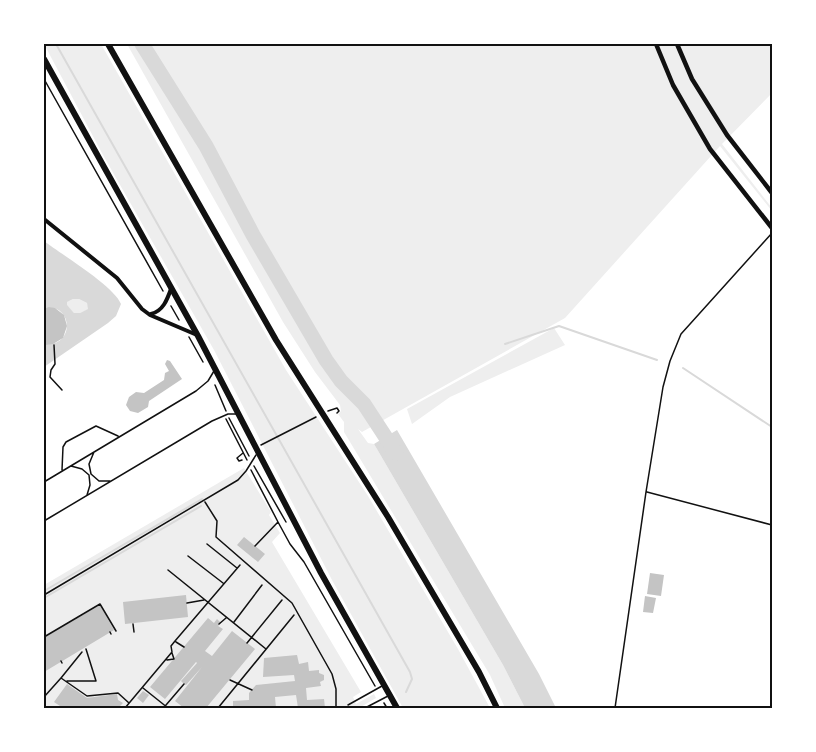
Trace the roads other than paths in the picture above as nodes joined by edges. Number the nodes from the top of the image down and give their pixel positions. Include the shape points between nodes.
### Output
1 (108, 44) edge
2 (656, 44) edge
3 (677, 44) edge
4 (44, 59) edge
5 (772, 193) edge
6 (44, 219) edge
7 (772, 228) edge
8 (772, 233) edge
9 (171, 288) junction
10 (150, 315) junction
11 (198, 336) junction
12 (216, 368) junction
13 (240, 414) junction
14 (119, 436) junction
15 (259, 447) junction
16 (95, 451) junction
17 (71, 466) junction
18 (62, 470) junction
19 (112, 480) junction
20 (44, 482) edge
21 (646, 492) junction
22 (86, 495) junction
23 (205, 501) junction
24 (44, 521) edge
25 (772, 525) edge
26 (44, 595) edge
27 (379, 687) junction
28 (385, 698) junction
29 (348, 705) dead end
30 (336, 708) edge
31 (365, 708) edge
32 (396, 708) edge
33 (497, 708) edge
34 (615, 708) edge

1 - 33 highway via 276,340 388,517
2 - 7 main road via 673,85 710,149
3 - 5 main road via 692,79 727,135
4 - 9 highway
6 - 10 street via 117,278
8 - 21 lane via 681,334 663,387
9 - 10 street via 157,313
9 - 11 highway
10 - 11 street
11 - 12 highway
12 - 13 highway
12 - 14 lane via 196,391
13 - 15 highway
13 - 19 lane via 212,421
14 - 16 lane
14 - 18 lane via 96,426 69,439 63,447
15 - 23 lane via 238,480
15 - 27 highway
16 - 17 lane
16 - 19 lane via 89,464 91,474 99,481
17 - 18 lane
17 - 22 lane via 89,476
18 - 20 lane
19 - 22 lane
21 - 25 lane
21 - 34 lane
22 - 24 lane
23 - 26 lane
23 - 30 lane via 217,521 216,537 292,603 332,674
27 - 28 highway
27 - 29 lane
28 - 31 lane
28 - 32 highway

